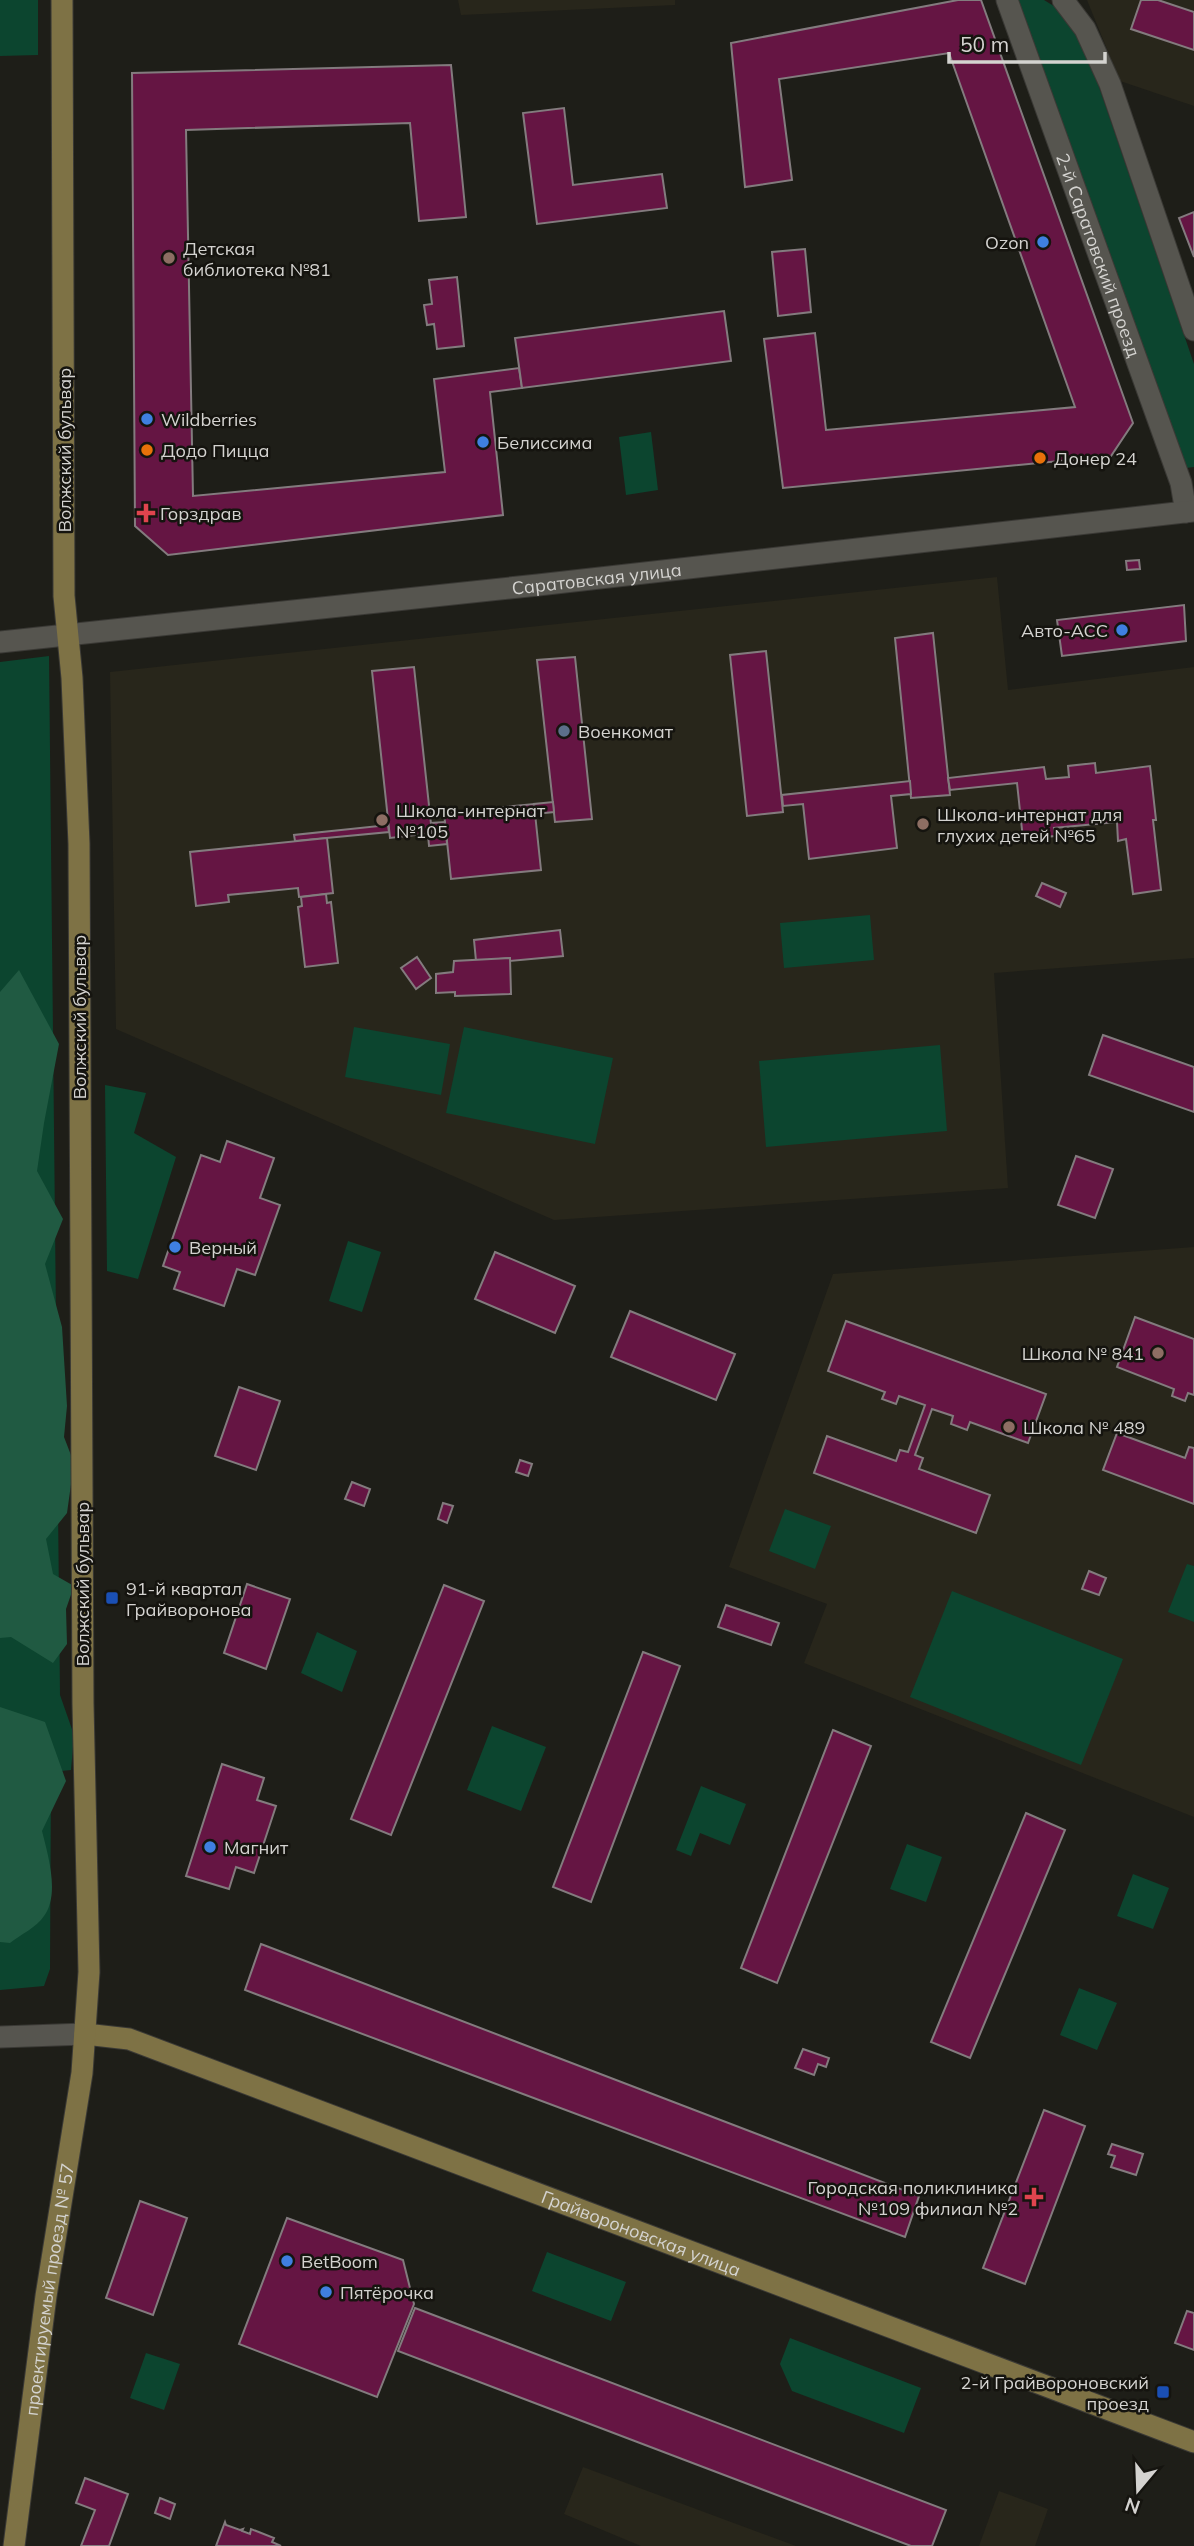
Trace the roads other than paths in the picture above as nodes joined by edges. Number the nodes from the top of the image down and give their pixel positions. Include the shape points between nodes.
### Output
1 (62, 0) edge
2 (1007, 0) edge
3 (1063, 0) edge
4 (1194, 330) edge
5 (1190, 511) edge
6 (67, 636) junction
7 (0, 642) edge
8 (85, 2034) junction
9 (0, 2037) edge
10 (1194, 2442) edge
11 (14, 2546) edge

1 - 6 main road, Волжский бульвар
2 - 5 street, 2-й Саратовский проезд
3 - 4 street via 1085,29 1110,84
5 - 6 street, Саратовская улица
6 - 7 street, Саратовская улица
6 - 8 main road, Волжский бульвар via 79,844 83,1704 89,1972
8 - 9 street
8 - 10 main road, Грайвороновская улица via 129,2039
8 - 11 main road, проектируемый проезд № 57

